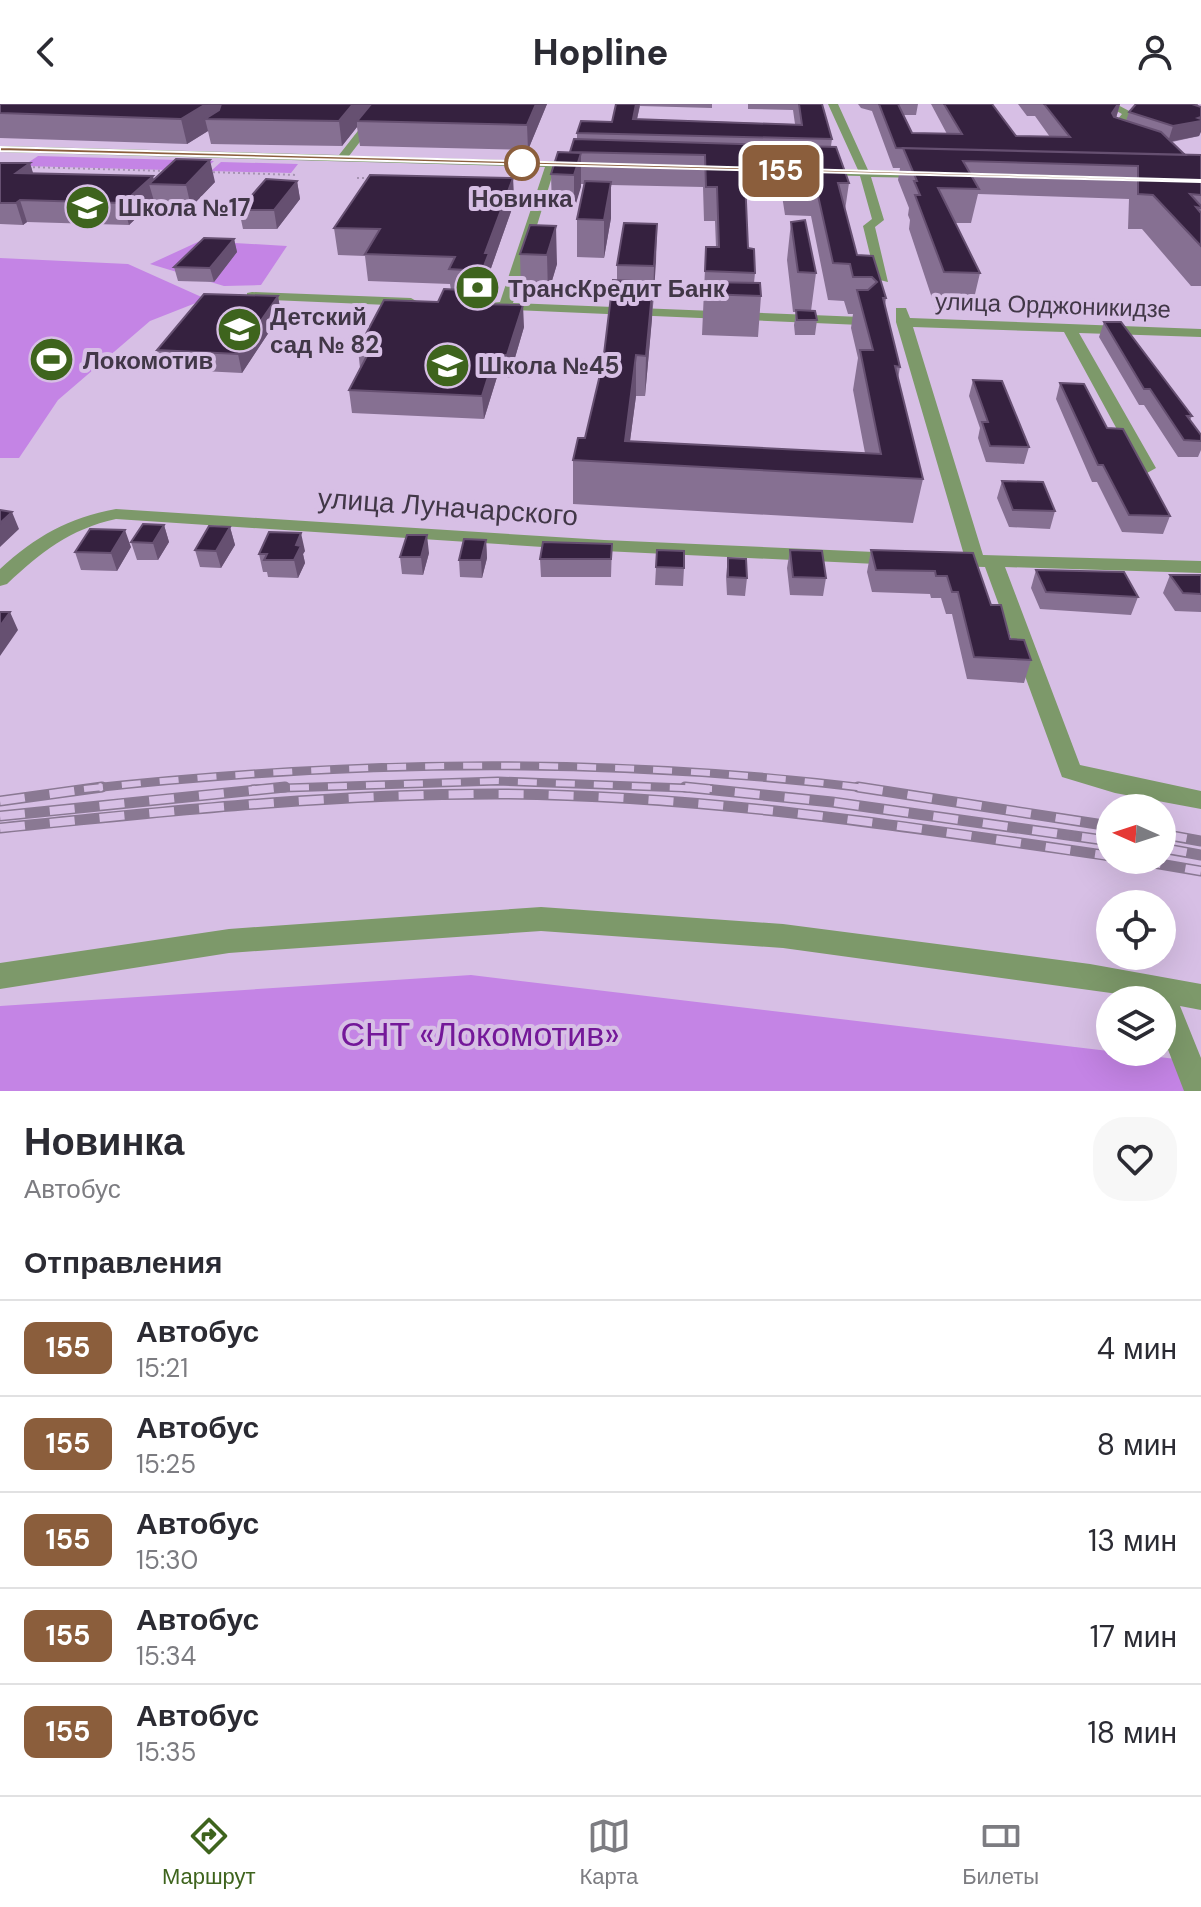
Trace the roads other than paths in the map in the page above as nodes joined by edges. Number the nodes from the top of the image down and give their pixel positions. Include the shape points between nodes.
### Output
1 (384, 104) edge
2 (833, 104) edge
3 (1140, 104) edge
4 (1115, 105) edge
5 (1136, 139) edge
6 (204, 143) edge
7 (0, 149) edge
8 (181, 154) junction
9 (342, 158) junction
10 (551, 164) junction
11 (598, 165) edge
12 (800, 172) edge
13 (862, 173) junction
14 (939, 176) edge
15 (883, 279) edge
16 (232, 295) edge
17 (429, 303) edge
18 (475, 305) edge
19 (505, 306) junction
20 (861, 321) edge
21 (1069, 328) junction
22 (1201, 333) edge
23 (1147, 468) edge
24 (984, 561) junction
25 (1201, 567) edge
26 (0, 580) edge
27 (1201, 800) edge
28 (0, 976) edge
29 (1135, 986) edge
30 (1176, 993) edge
31 (1201, 997) edge
32 (1176, 1032) edge
33 (1199, 1091) edge

1 - 9 street
2 - 13 street
3 - 4 street
4 - 5 street via 1128,113 1113,131
6 - 8 street
7 - 8 street
8 - 9 street
9 - 10 street
10 - 11 street
10 - 19 street
12 - 13 street
13 - 14 street
13 - 15 street via 874,191 878,220 869,226
16 - 17 street
18 - 19 street
19 - 20 street
21 - 22 street, улица Орджоникидзе
21 - 23 street
21 - 24 street, улица Орджоникидзе via 901,315
24 - 25 street, улица Луначарского
24 - 26 street, улица Луначарского via 622,548 116,514 83,520 48,535
24 - 27 street via 1070,771
28 - 29 street via 229,941 541,919 783,936
30 - 31 street
32 - 33 street

